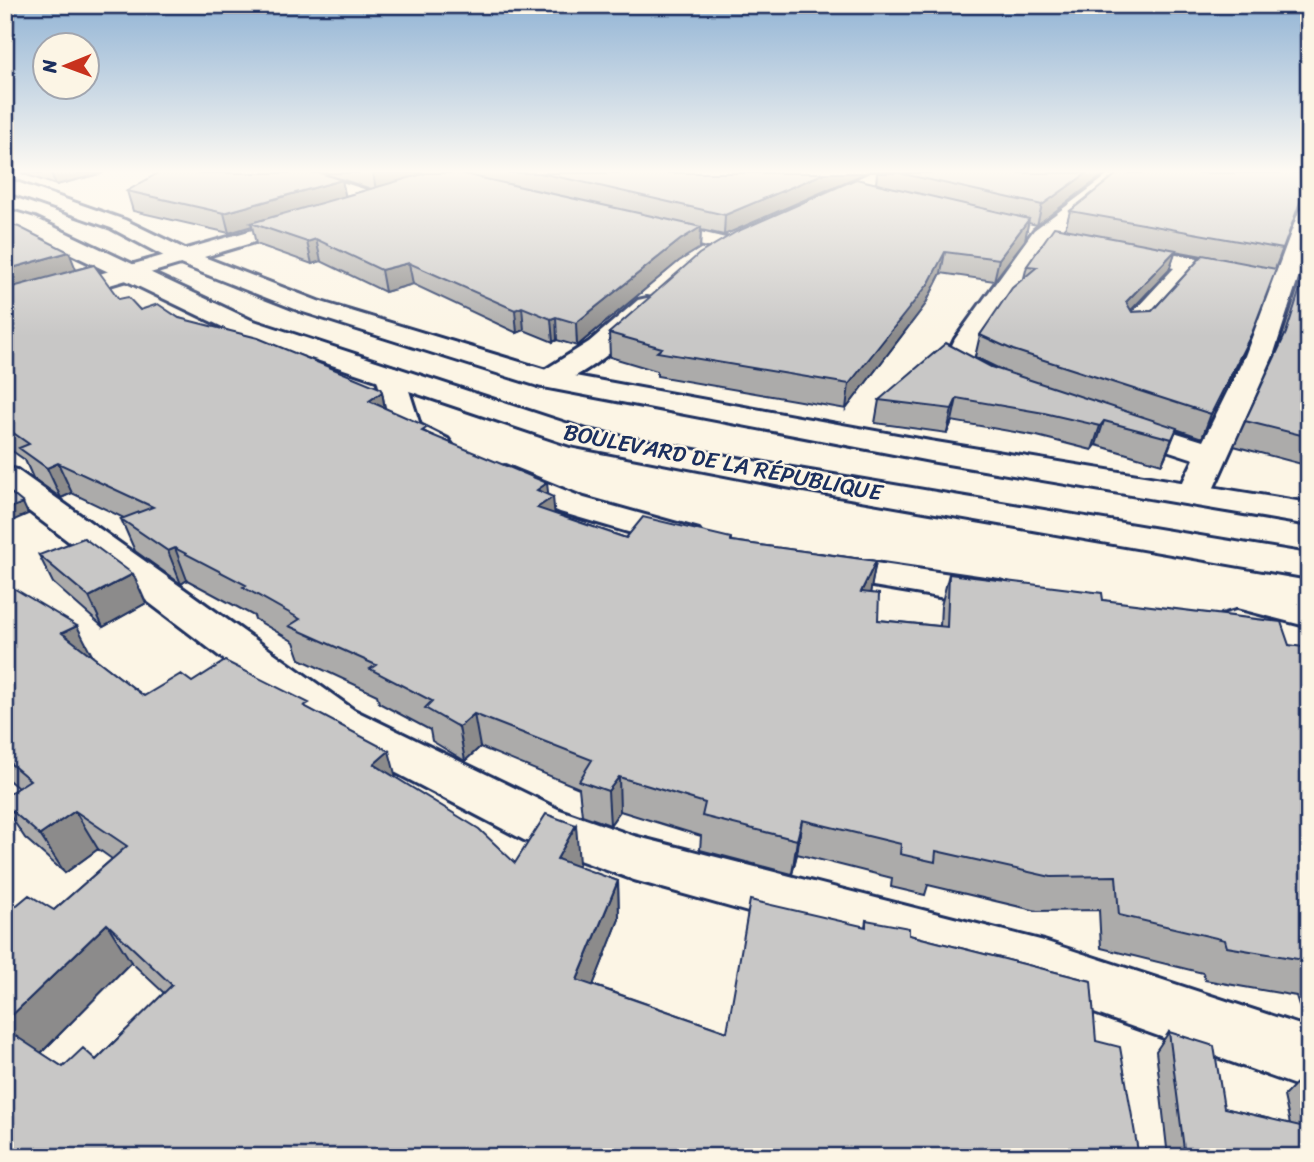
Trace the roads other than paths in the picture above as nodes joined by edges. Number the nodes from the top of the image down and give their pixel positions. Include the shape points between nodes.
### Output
1 (38, 227) edge
2 (123, 227) edge
3 (284, 227) edge
4 (666, 227) edge
5 (1051, 227) edge
6 (1303, 227) edge
7 (1093, 245) edge
8 (183, 257) junction
9 (698, 262) edge
10 (1190, 264) junction
11 (133, 272) junction
12 (1283, 282) junction
13 (666, 287) edge
14 (5, 309) edge
15 (1134, 325) edge
16 (390, 375) junction
17 (548, 380) junction
18 (1021, 390) edge
19 (1096, 416) edge
20 (1213, 455) junction
21 (5, 477) edge
22 (1194, 494) junction
23 (1309, 514) edge
24 (713, 545) edge
25 (791, 562) edge
26 (1309, 566) edge
27 (1032, 599) edge
28 (1209, 622) edge
29 (1309, 648) edge
30 (1309, 1059) edge

1 - 11 street, BOULEVARD DE LA RÉPUBLIQUE
2 - 8 street
3 - 8 street
4 - 9 street via 737,240
5 - 18 street via 956,361
6 - 12 street
7 - 10 street
8 - 11 street
8 - 17 street via 309,306
10 - 12 street
10 - 15 street
11 - 14 street
11 - 16 street, BOULEVARD DE LA RÉPUBLIQUE via 242,326
12 - 20 street via 1259,356
13 - 17 street via 598,348
16 - 24 street via 406,430 572,505
16 - 26 street, BOULEVARD DE LA RÉPUBLIQUE via 582,438
17 - 22 street via 930,451
19 - 20 street
20 - 22 street
21 - 30 street via 338,722 542,825 634,858 1044,968
22 - 23 street
25 - 27 street
28 - 29 street via 1263,629

